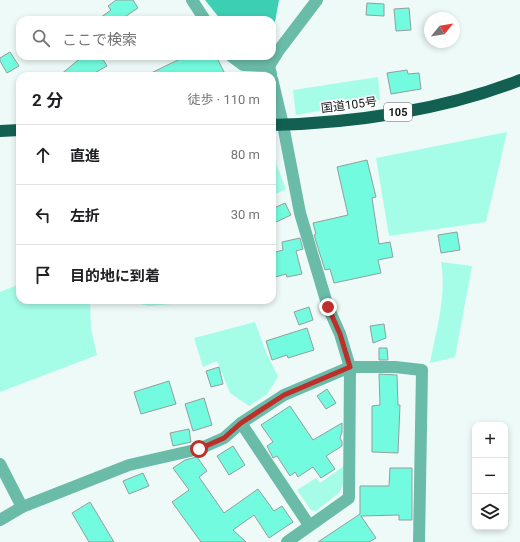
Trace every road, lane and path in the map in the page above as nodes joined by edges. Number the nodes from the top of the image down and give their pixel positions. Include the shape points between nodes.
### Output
1 (192, 0) edge
2 (317, 0) edge
3 (202, 16) edge
4 (276, 57) edge
5 (236, 60) edge
6 (275, 60) edge
7 (270, 71) edge
8 (520, 80) edge
9 (277, 125) edge
10 (16, 130) edge
11 (0, 131) edge
12 (350, 367) junction
13 (241, 423) junction
14 (0, 464) edge
15 (22, 507) junction
16 (0, 520) edge
17 (309, 525) junction
18 (287, 542) edge
19 (420, 542) edge

1 - 3 street
2 - 4 street
5 - 7 street via 243,65
6 - 7 street
8 - 9 highway, 国道105号 / 105 via 490,92 414,110 344,121
9 - 12 street via 328,307
10 - 11 highway
12 - 13 street via 284,395
12 - 17 street via 349,498
12 - 19 street via 422,370
13 - 15 street via 224,438 199,449 129,465
13 - 17 street
14 - 15 street
15 - 16 street
17 - 18 street

